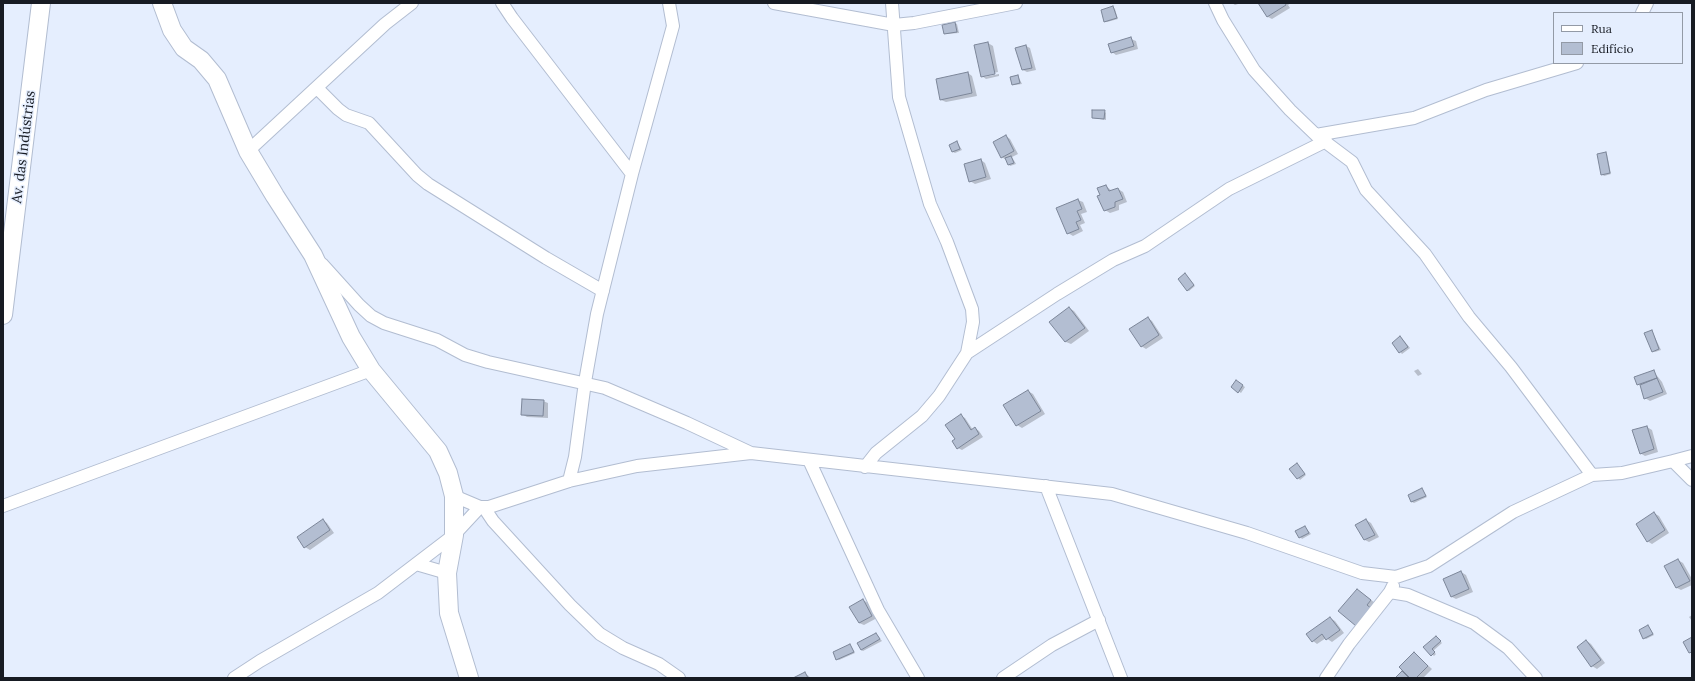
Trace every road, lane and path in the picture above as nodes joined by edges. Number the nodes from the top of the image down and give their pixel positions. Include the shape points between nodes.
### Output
1 (41, 3) edge
2 (162, 3) edge
3 (412, 3) edge
4 (502, 3) edge
5 (669, 3) edge
6 (774, 3) edge
7 (892, 3) edge
8 (1016, 3) edge
9 (1215, 3) edge
10 (1647, 3) edge
11 (1642, 12) edge
12 (894, 25) junction
13 (1574, 64) edge
14 (317, 88) junction
15 (1321, 138) junction
16 (248, 151) junction
17 (632, 174) junction
18 (313, 255) junction
19 (603, 291) junction
20 (3, 314) edge
21 (973, 325) junction
22 (992, 337) junction
23 (966, 353) junction
24 (372, 370) junction
25 (585, 382) junction
26 (751, 453) junction
27 (1692, 456) edge
28 (809, 460) junction
29 (1673, 461) junction
30 (865, 467) junction
31 (1592, 475) junction
32 (1692, 480) edge
33 (569, 481) junction
34 (1046, 486) junction
35 (454, 496) junction
36 (3, 506) edge
37 (484, 507) junction
38 (454, 535) junction
39 (416, 564) junction
40 (447, 573) junction
41 (1396, 577) junction
42 (1390, 592) junction
43 (1099, 620) junction
44 (234, 678) edge
45 (469, 678) edge
46 (679, 678) edge
47 (918, 678) edge
48 (1003, 678) edge
49 (1121, 678) edge
50 (1326, 678) edge
51 (1536, 678) edge

1 - 20 street, Av. das Indústrias
2 - 16 street via 172,30 184,48 201,60 217,79
3 - 14 street via 385,24
4 - 17 street
5 - 17 street via 673,26
6 - 12 street
7 - 12 street
8 - 12 street
9 - 15 street via 1254,70 1290,110
10 - 11 street
12 - 21 street via 899,97 930,204 972,309
13 - 15 street via 1486,90 1414,118
14 - 16 street
14 - 19 street via 346,115 369,123 428,184
15 - 22 street via 1229,189 1145,246 1113,260
15 - 31 street via 1352,162 1366,190 1425,254 1469,317 1511,367
16 - 18 street
17 - 19 street
18 - 24 street via 351,337
18 - 25 street via 359,305 384,323 438,340 465,355 488,362
19 - 25 street
21 - 22 street
21 - 23 street
22 - 23 street
23 - 30 street via 939,396 922,416 884,445
24 - 35 street via 438,451 448,473
24 - 36 street
25 - 26 street via 650,406
25 - 33 street via 575,457
26 - 28 street
26 - 33 street via 637,466
27 - 29 street
28 - 30 street
28 - 47 street via 878,610
29 - 31 street via 1622,473
29 - 32 street
30 - 34 street
31 - 41 street via 1513,512 1429,566
33 - 37 street
34 - 41 street via 1112,494 1247,532 1362,573
34 - 43 street
35 - 37 street
35 - 38 street
37 - 38 street
37 - 46 street via 570,605 600,634 623,648 659,664
38 - 39 street
38 - 40 street
39 - 40 street
39 - 44 street via 378,593
40 - 45 street via 449,613
41 - 42 street
42 - 50 street
42 - 51 street via 1408,594 1474,622 1508,648
43 - 48 street via 1052,645
43 - 49 street

